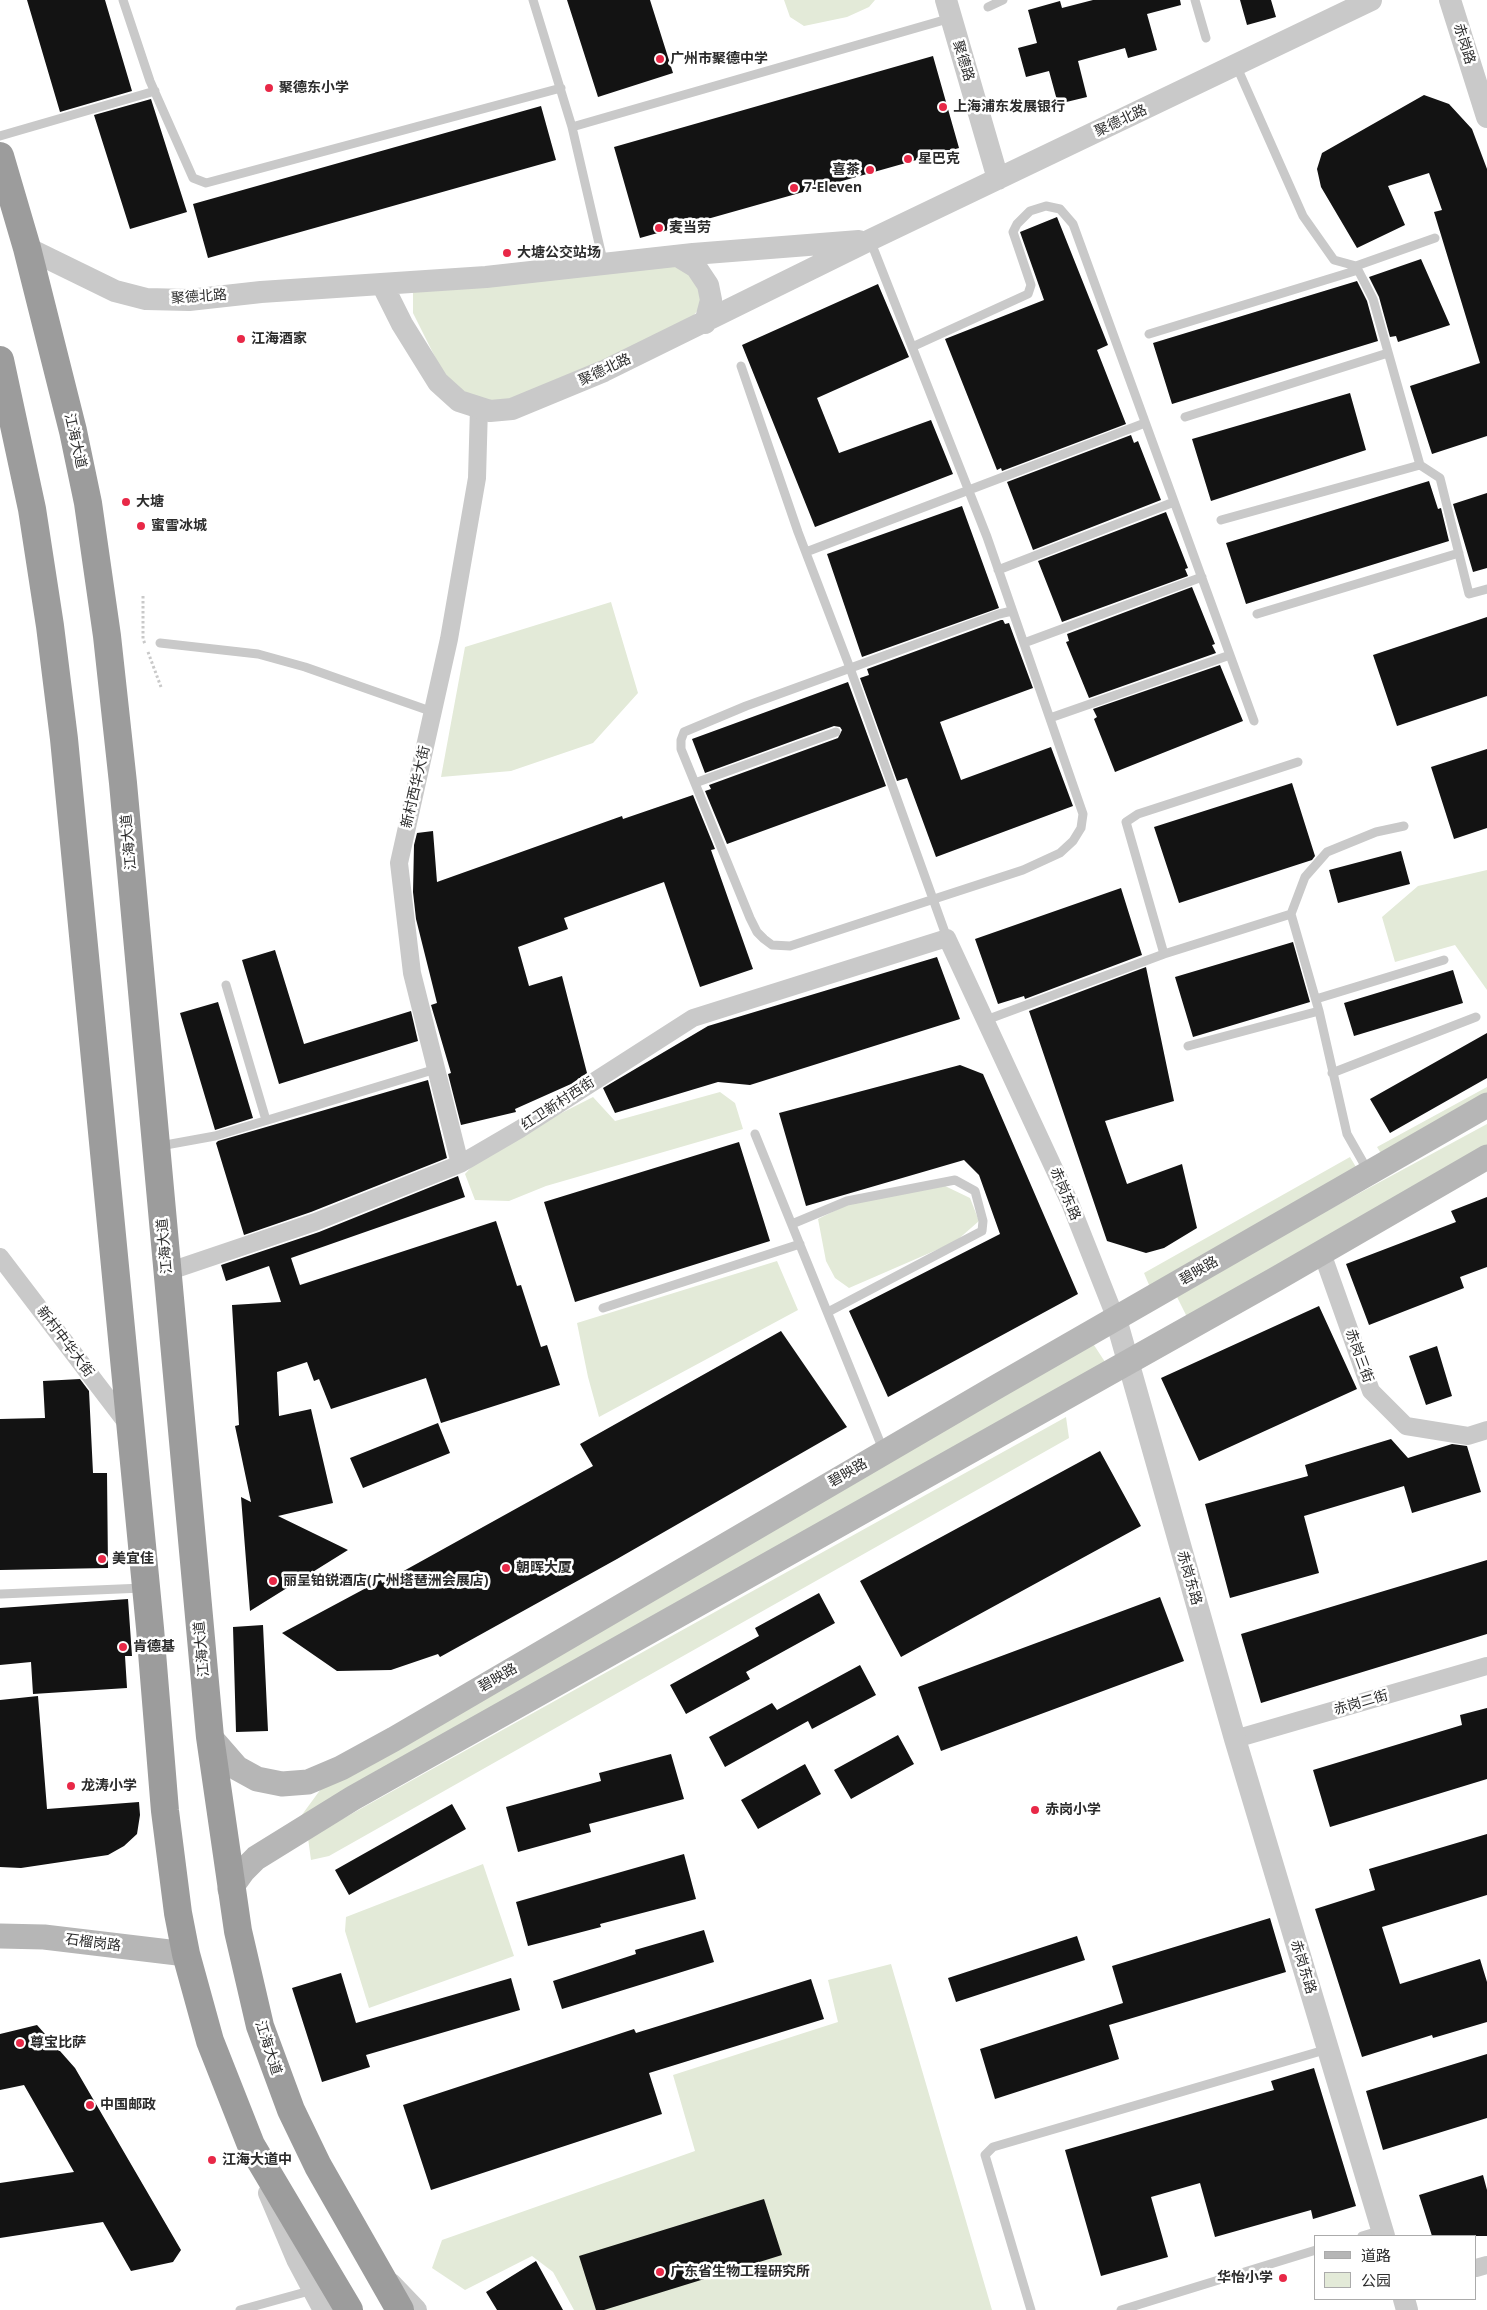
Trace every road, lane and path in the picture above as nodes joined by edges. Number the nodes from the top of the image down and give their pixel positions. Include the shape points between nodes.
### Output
1 (123, 0) edge
2 (533, 0) edge
3 (1003, 0) edge
4 (1195, 0) edge
5 (1371, 0) edge
6 (1450, 0) edge
7 (988, 7) dead end
8 (948, 9) edge
9 (1206, 38) dead end
10 (1236, 65) junction
11 (561, 88) junction
12 (155, 91) junction
13 (1485, 106) edge
14 (572, 127) junction
15 (0, 136) edge
16 (0, 156) edge
17 (998, 179) junction
18 (1435, 238) dead end
19 (870, 240) junction
20 (27, 248) junction
21 (678, 256) junction
22 (604, 265) junction
23 (1357, 268) junction
24 (383, 286) junction
25 (705, 323) junction
26 (1149, 334) dead end
27 (912, 347) junction
28 (1388, 353) junction
29 (0, 360) edge
30 (741, 366) dead end
31 (479, 407) junction
32 (1185, 417) dead end
33 (1146, 423) junction
34 (1420, 465) junction
35 (968, 491) junction
36 (1174, 502) junction
37 (1221, 520) dead end
38 (806, 552) junction
39 (1459, 553) junction
40 (998, 570) junction
41 (1202, 577) junction
42 (1487, 589) edge
43 (1012, 611) junction
44 (1257, 614) dead end
45 (160, 643) dead end
46 (1024, 643) junction
47 (1230, 654) junction
48 (850, 668) junction
49 (433, 712) junction
50 (1050, 718) junction
51 (1254, 720) dead end
52 (836, 732) dead end
53 (1298, 762) dead end
54 (695, 783) junction
55 (1404, 826) dead end
56 (934, 898) junction
57 (1291, 914) junction
58 (947, 938) junction
59 (1164, 954) junction
60 (1444, 960) dead end
61 (226, 985) dead end
62 (1316, 999) junction
63 (1319, 1011) junction
64 (1476, 1017) dead end
65 (986, 1020) junction
66 (1188, 1046) dead end
67 (436, 1069) junction
68 (1332, 1073) junction
69 (1487, 1104) edge
70 (266, 1120) junction
71 (755, 1134) dead end
72 (156, 1147) junction
73 (1487, 1157) edge
74 (460, 1164) junction
75 (1369, 1173) junction
76 (792, 1224) junction
77 (800, 1244) junction
78 (1322, 1253) junction
79 (0, 1257) edge
80 (167, 1272) junction
81 (603, 1308) dead end
82 (828, 1312) junction
83 (1116, 1319) junction
84 (1128, 1362) junction
85 (129, 1426) junction
86 (1487, 1430) edge
87 (884, 1452) junction
88 (146, 1587) junction
89 (1, 1594) edge
90 (1487, 1666) edge
91 (210, 1737) junction
92 (1235, 1739) junction
93 (230, 1889) junction
94 (0, 1936) edge
95 (186, 1954) junction
96 (1328, 2049) junction
97 (260, 2163) junction
98 (1376, 2234) edge
99 (1314, 2251) edge
100 (380, 2271) junction
101 (313, 2290) junction
102 (240, 2310) edge
103 (324, 2310) edge
104 (349, 2310) edge
105 (400, 2310) edge
106 (416, 2310) edge
107 (1031, 2310) edge
108 (1121, 2310) edge

1 - 12 lane
2 - 11 lane
3 - 7 lane
4 - 9 lane
5 - 10 street, 聚德北路 via 1341,10
6 - 13 street, 赤岗路
8 - 14 lane
8 - 17 street, 聚德路
10 - 17 street, 聚德北路
10 - 23 lane via 1303,216 1334,260
11 - 12 lane via 206,183 193,178
11 - 14 lane
12 - 15 lane
14 - 22 lane
16 - 20 highway, 江海大道
17 - 19 street, 聚德北路
18 - 23 lane
19 - 21 street, 聚德北路
19 - 25 street, 聚德北路
19 - 27 lane
20 - 24 street, 聚德北路 via 100,285 146,299 189,300 261,292
20 - 72 highway, 江海大道 via 73,431 91,522 124,783
21 - 22 street, 聚德北路
21 - 25 street via 696,268 708,285 711,300
22 - 24 street, 聚德北路
23 - 26 lane
23 - 28 lane via 1373,299
24 - 31 street, 聚德北路 via 438,382 459,401
25 - 31 street, 聚德北路 via 604,371 512,409
27 - 33 lane via 1028,294 1031,285 1013,232 1030,211 1046,206 1060,209 1073,224
27 - 35 lane
28 - 32 lane
28 - 34 lane
29 - 85 highway via 32,509 50,626 80,894
30 - 38 lane
31 - 49 street, 新村西华大街 via 477,478
33 - 35 lane
33 - 36 lane
34 - 37 lane
34 - 39 lane via 1440,478
35 - 38 lane
35 - 40 lane
36 - 40 lane
36 - 41 lane
38 - 48 lane
39 - 42 lane via 1469,594
39 - 44 lane
40 - 43 lane
41 - 46 lane
41 - 47 lane
43 - 46 lane
43 - 48 lane
45 - 49 lane via 258,654
46 - 50 lane
47 - 50 lane
47 - 51 lane
48 - 54 lane via 684,732 681,749
48 - 56 lane
49 - 67 street, 新村西华大街 via 399,863 412,973
50 - 56 lane via 1083,814 1081,828 1073,841 1042,863
52 - 54 lane
53 - 59 lane via 1138,814 1126,822
54 - 56 lane via 757,932 772,945 790,946
55 - 57 lane via 1376,832 1328,852 1305,877
56 - 58 lane
57 - 59 lane
57 - 62 lane
58 - 65 street, 赤岗东路
58 - 74 street, 红卫新村西街 via 693,1018
59 - 65 lane
60 - 62 lane
61 - 70 lane
62 - 63 lane
63 - 66 lane
63 - 68 lane
64 - 68 lane
65 - 83 street, 赤岗东路 via 1070,1203
67 - 70 lane
67 - 74 street, 新村西华大街
68 - 75 lane via 1347,1134
69 - 75 main road, 碧映路
70 - 72 lane via 214,1136
71 - 76 lane
72 - 80 highway, 江海大道
73 - 78 main road
74 - 80 street, 红卫新村西街 via 315,1222
75 - 83 main road, 碧映路
76 - 77 lane
76 - 82 lane via 846,1201 955,1180 974,1191 983,1221 982,1231
77 - 81 lane
77 - 82 lane
78 - 84 main road
78 - 86 street, 赤岗三街 via 1371,1391 1406,1426 1468,1436
79 - 85 street, 新村中华大街
80 - 91 highway, 江海大道
82 - 87 lane
83 - 84 street, 赤岗东路
83 - 87 main road, 碧映路
84 - 92 street, 赤岗东路
84 - 93 main road via 310,1823 256,1858
85 - 88 highway
87 - 91 main road, 碧映路 via 394,1739 308,1782 282,1784 257,1779 237,1768
88 - 89 lane
88 - 95 highway via 170,1863
90 - 92 street, 赤岗二街
91 - 93 highway, 江海大道
92 - 96 street, 赤岗东路
93 - 100 highway, 江海大道 via 248,1982 274,2069 318,2166
94 - 95 main road, 石榴岗路 via 44,1937
95 - 97 highway via 210,2041
96 - 98 street, 赤岗东路
96 - 107 lane via 993,2147 985,2155
97 - 101 street via 282,2226
97 - 104 highway
99 - 108 lane
100 - 105 highway, 江海大道
100 - 106 street
101 - 102 lane
101 - 103 street

